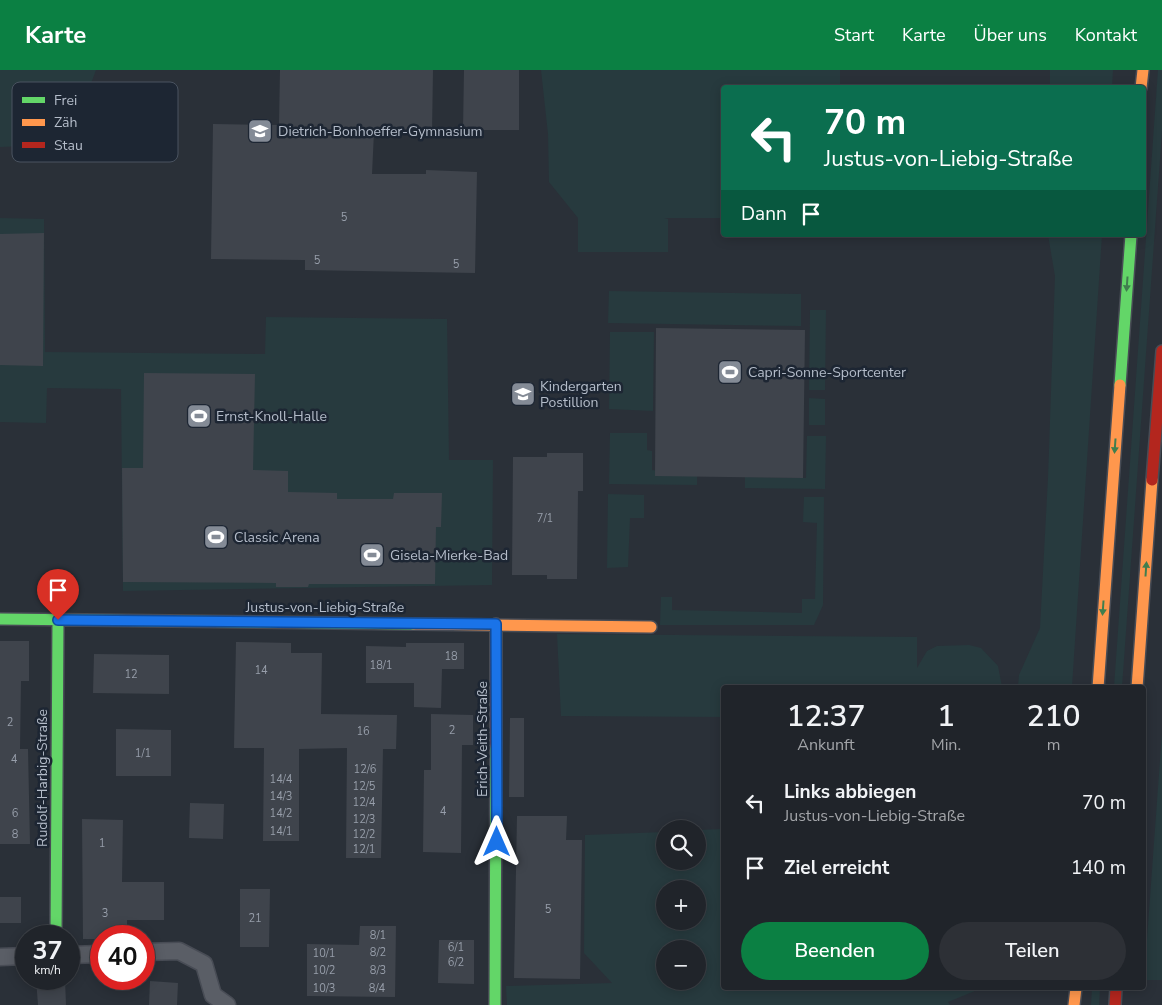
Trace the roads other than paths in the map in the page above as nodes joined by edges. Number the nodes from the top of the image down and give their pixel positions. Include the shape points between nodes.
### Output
1 (1143, 70) edge
2 (1141, 85) edge
3 (1130, 237) edge
4 (1162, 351) edge
5 (0, 619) edge
6 (58, 620) junction
7 (496, 624) junction
8 (650, 627) dead end
9 (1098, 685) edge
10 (1137, 685) edge
11 (56, 925) edge
12 (155, 952) edge
13 (15, 956) edge
14 (0, 957) edge
15 (1076, 990) edge
16 (1116, 990) edge
17 (227, 1005) edge
18 (495, 1005) edge
19 (1074, 1005) edge
20 (1115, 1005) edge

1 - 2 main road
3 -> 9 main road
10 -> 4 main road
5 - 6 main road, Justus-von-Liebig-Straße
6 - 7 main road, Justus-von-Liebig-Straße
6 - 11 main road, Rudolf-Harbig-Straße
7 - 8 main road, Justus-von-Liebig-Straße
7 - 18 main road, Erich-Veith-Straße
12 - 17 street via 179,951 204,964 213,995
13 - 14 street
15 - 19 main road
16 - 20 main road

